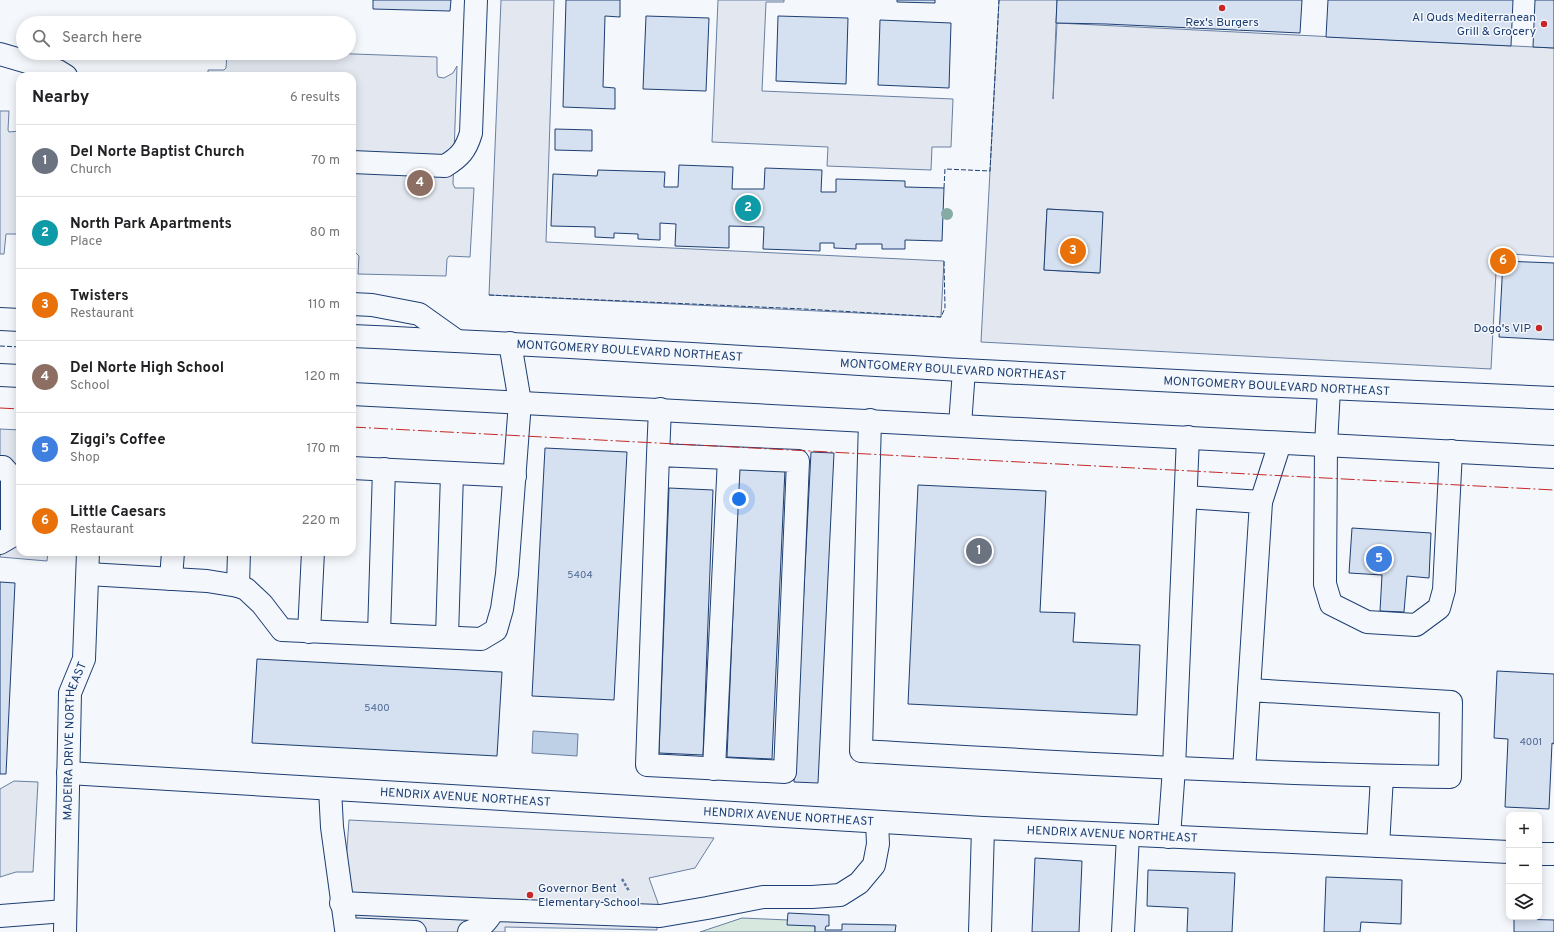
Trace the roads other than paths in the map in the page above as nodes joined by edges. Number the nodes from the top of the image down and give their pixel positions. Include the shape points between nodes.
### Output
1 (476, 0) edge
2 (0, 54) edge
3 (16, 59) edge
4 (20, 60) edge
5 (60, 72) edge
6 (356, 162) edge
7 (356, 304) edge
8 (0, 319) edge
9 (16, 320) edge
10 (356, 336) edge
11 (457, 340) junction
12 (510, 343) junction
13 (964, 370) junction
14 (0, 375) edge
15 (16, 376) edge
16 (1329, 390) junction
17 (356, 394) edge
18 (1554, 398) edge
19 (520, 402) junction
20 (660, 409) junction
21 (870, 420) junction
22 (960, 425) junction
23 (1188, 437) junction
24 (1280, 443) junction
25 (1326, 445) junction
26 (1451, 451) junction
27 (658, 455) junction
28 (1554, 457) edge
29 (730, 458) junction
30 (0, 467) edge
31 (356, 468) edge
32 (384, 469) junction
33 (452, 473) junction
34 (515, 476) junction
35 (1186, 497) junction
36 (1260, 502) junction
37 (0, 544) edge
38 (88, 556) edge
39 (173, 556) edge
40 (239, 556) edge
41 (313, 556) edge
42 (88, 574) junction
43 (171, 579) junction
44 (238, 586) junction
45 (309, 632) junction
46 (379, 634) junction
47 (447, 637) junction
48 (1248, 690) junction
49 (1174, 768) junction
50 (714, 769) junction
51 (1244, 771) junction
52 (68, 773) junction
53 (1382, 776) junction
54 (330, 789) junction
55 (877, 822) junction
56 (983, 828) junction
57 (1128, 835) junction
58 (1169, 837) junction
59 (1378, 846) junction
60 (1506, 852) edge
61 (1542, 854) edge
62 (1554, 854) edge
63 (342, 903) junction
64 (494, 910) junction
65 (0, 916) edge
66 (65, 922) edge
67 (414, 932) edge
68 (469, 932) edge
69 (980, 932) edge
70 (1123, 932) edge

1 - 6 main road via 471,133 467,146 458,158 445,166
2 - 3 main road
4 - 5 main road
7 - 11 main road via 419,314
8 - 9 main road
10 - 11 main road, MONTGOMERY BOULEVARD NORTHEAST
11 - 12 main road, MONTGOMERY BOULEVARD NORTHEAST
12 - 13 main road, MONTGOMERY BOULEVARD NORTHEAST
12 - 19 main road
13 - 16 main road, MONTGOMERY BOULEVARD NORTHEAST
13 - 22 main road
14 - 15 main road
16 - 18 main road, MONTGOMERY BOULEVARD NORTHEAST
16 - 25 main road
17 - 19 main road
19 - 20 main road
19 - 34 main road
20 - 21 main road
20 - 27 main road
21 - 22 main road
21 - 49 main road via 861,752
22 - 23 main road
23 - 24 main road
23 - 35 main road
24 - 25 main road
24 - 36 main road
25 - 26 main road
25 - 26 main road via 1325,584 1331,604 1367,622 1416,625 1439,608 1444,590
26 - 28 main road
27 - 29 main road
27 - 50 main road via 647,765
29 - 50 main road
29 - 50 main road via 798,461 784,772
30 - 37 main road via 12,477 12,536
31 - 32 main road
32 - 33 main road
32 - 46 main road
33 - 34 main road
33 - 47 main road
34 - 47 main road via 507,574 496,630 481,639
35 - 36 main road
35 - 49 main road
36 - 48 main road
38 - 42 main road, MADEIRA DRIVE NORTHEAST
39 - 43 main road
40 - 44 main road
41 - 45 main road
42 - 43 main road
42 - 52 main road, MADEIRA DRIVE NORTHEAST via 84,659 70,693
43 - 44 main road
44 - 45 main road via 246,589 262,604 282,630
45 - 46 main road
46 - 47 main road
48 - 51 main road
48 - 53 main road via 1451,702 1450,777
49 - 51 main road
49 - 58 main road
51 - 53 main road
52 - 54 main road, HENDRIX AVENUE NORTHEAST
52 - 66 main road, MADEIRA DRIVE NORTHEAST
53 - 59 main road
54 - 55 main road, HENDRIX AVENUE NORTHEAST
54 - 63 main road
55 - 56 main road, HENDRIX AVENUE NORTHEAST
55 - 64 main road via 878,844 874,865 859,883 840,895 763,897 660,916
56 - 57 main road, HENDRIX AVENUE NORTHEAST
56 - 69 main road
57 - 58 main road, HENDRIX AVENUE NORTHEAST
57 - 70 main road
58 - 59 main road, HENDRIX AVENUE NORTHEAST
59 - 60 main road, HENDRIX AVENUE NORTHEAST
61 - 62 main road
63 - 64 main road
63 - 67 main road via 346,929
64 - 68 main road via 478,929
65 - 66 main road

